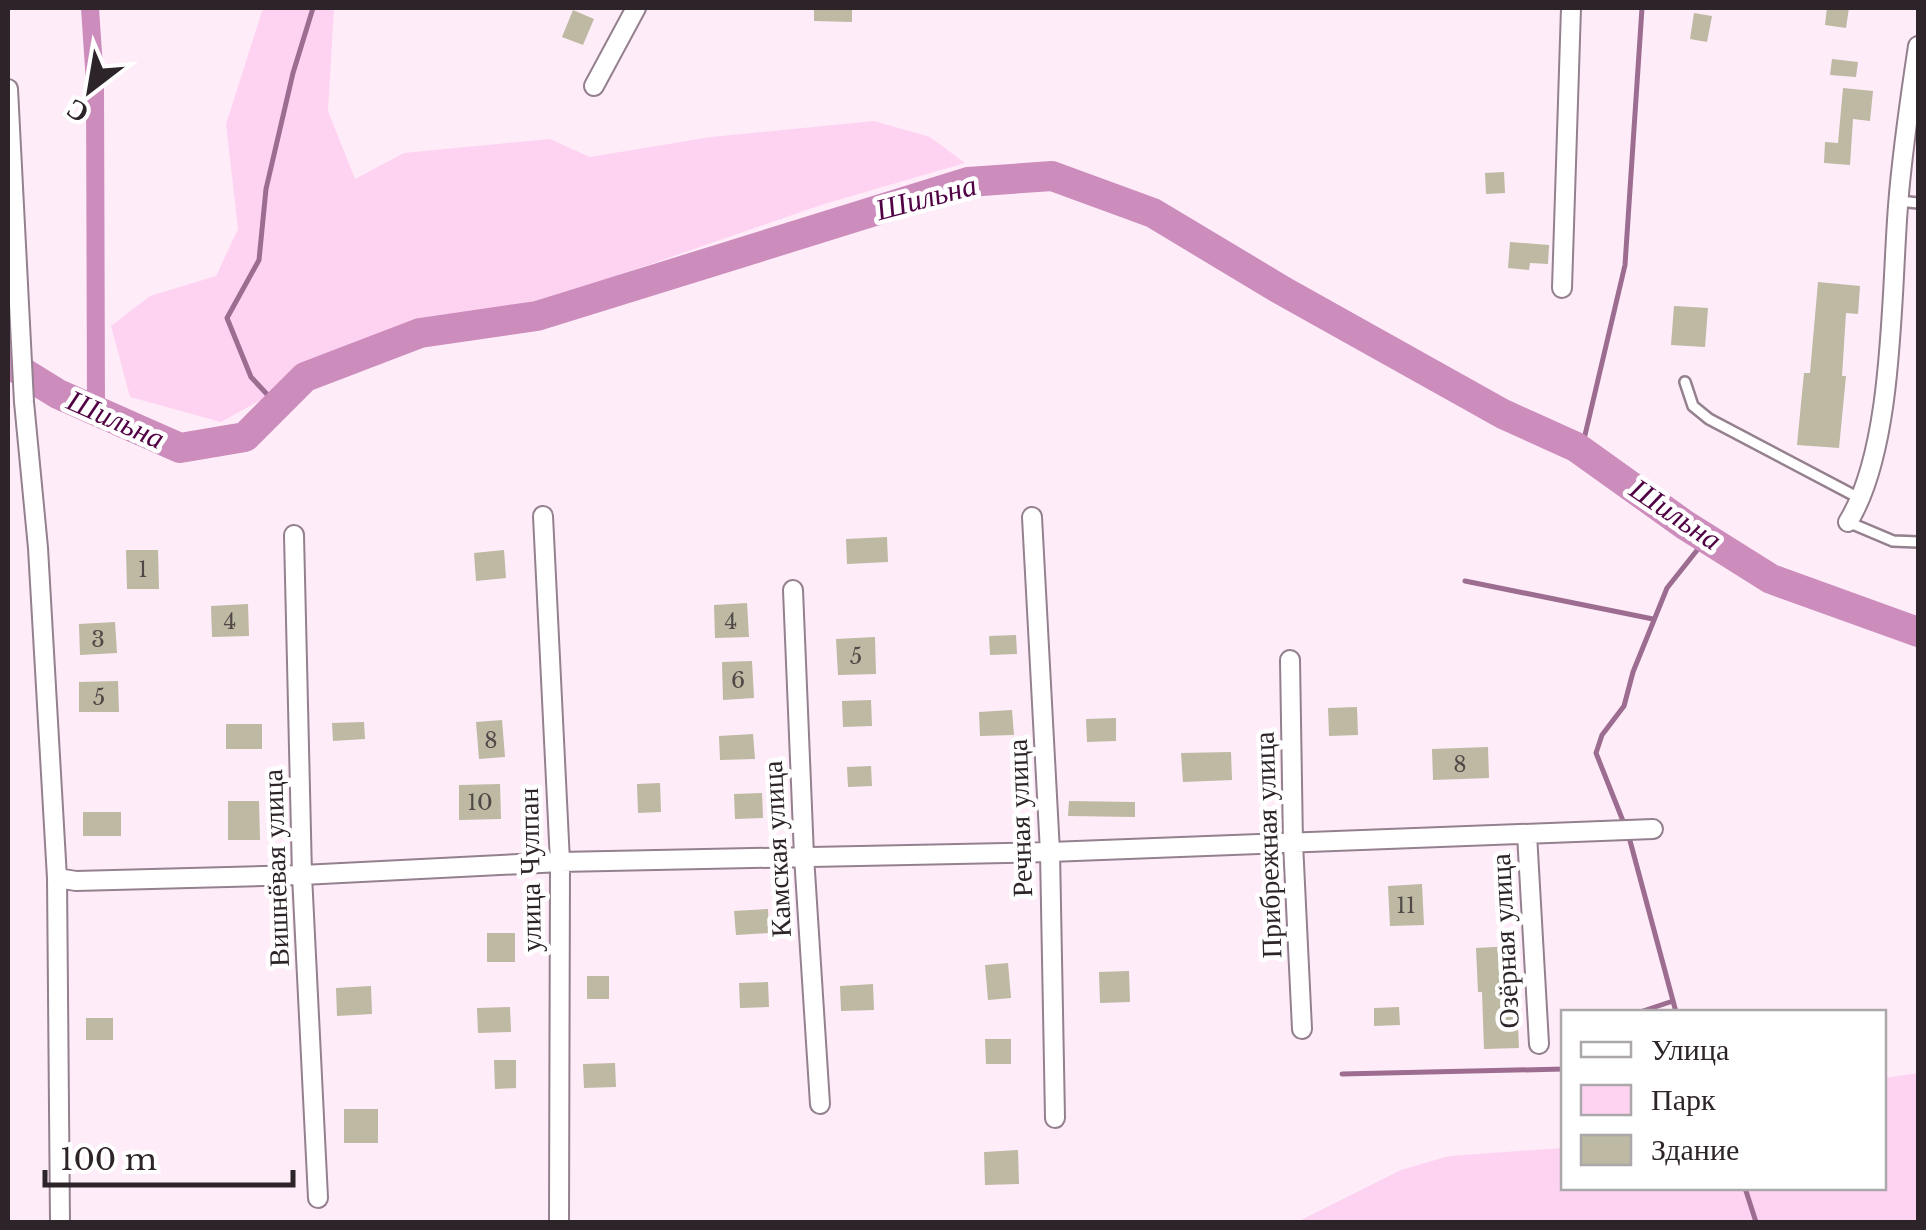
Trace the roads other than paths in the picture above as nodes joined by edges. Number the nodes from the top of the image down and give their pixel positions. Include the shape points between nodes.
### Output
1 (636, 8) edge
2 (1571, 8) edge
3 (1918, 53) edge
4 (594, 86) dead end
5 (8, 88) edge
6 (1898, 201) junction
7 (1918, 203) edge
8 (1562, 288) dead end
9 (1686, 382) dead end
10 (1862, 499) junction
11 (543, 516) dead end
12 (1032, 516) dead end
13 (1848, 522) joint
14 (294, 534) dead end
15 (1918, 542) edge
16 (794, 590) dead end
17 (1290, 660) dead end
18 (1653, 829) dead end
19 (1527, 834) junction
20 (1293, 843) junction
21 (1050, 852) junction
22 (804, 856) junction
23 (560, 862) junction
24 (302, 875) junction
25 (57, 878) junction
26 (1302, 1029) dead end
27 (1539, 1044) dead end
28 (820, 1104) dead end
29 (1055, 1118) dead end
30 (318, 1198) dead end
31 (60, 1222) edge
32 (559, 1222) edge

1 - 4 street
2 - 8 street
3 - 6 street
5 - 25 street
6 - 7 lane
6 - 10 street via 1886,364
9 - 10 lane via 1693,406 1709,418
10 - 13 street
11 - 23 street, улица Чулпан
12 - 21 street, Речная улица
13 - 15 lane via 1894,541
14 - 24 street, Вишнёвая улица
16 - 22 street, Камская улица
17 - 20 street, Прибрежная улица
18 - 19 street
19 - 20 street
19 - 27 street, Озёрная улица
20 - 21 street
20 - 26 street, Прибрежная улица
21 - 22 street
21 - 29 street, Речная улица
22 - 23 street
22 - 28 street, Камская улица
23 - 24 street
23 - 32 street, улица Чулпан
24 - 25 street
24 - 30 street, Вишнёвая улица
25 - 31 street

